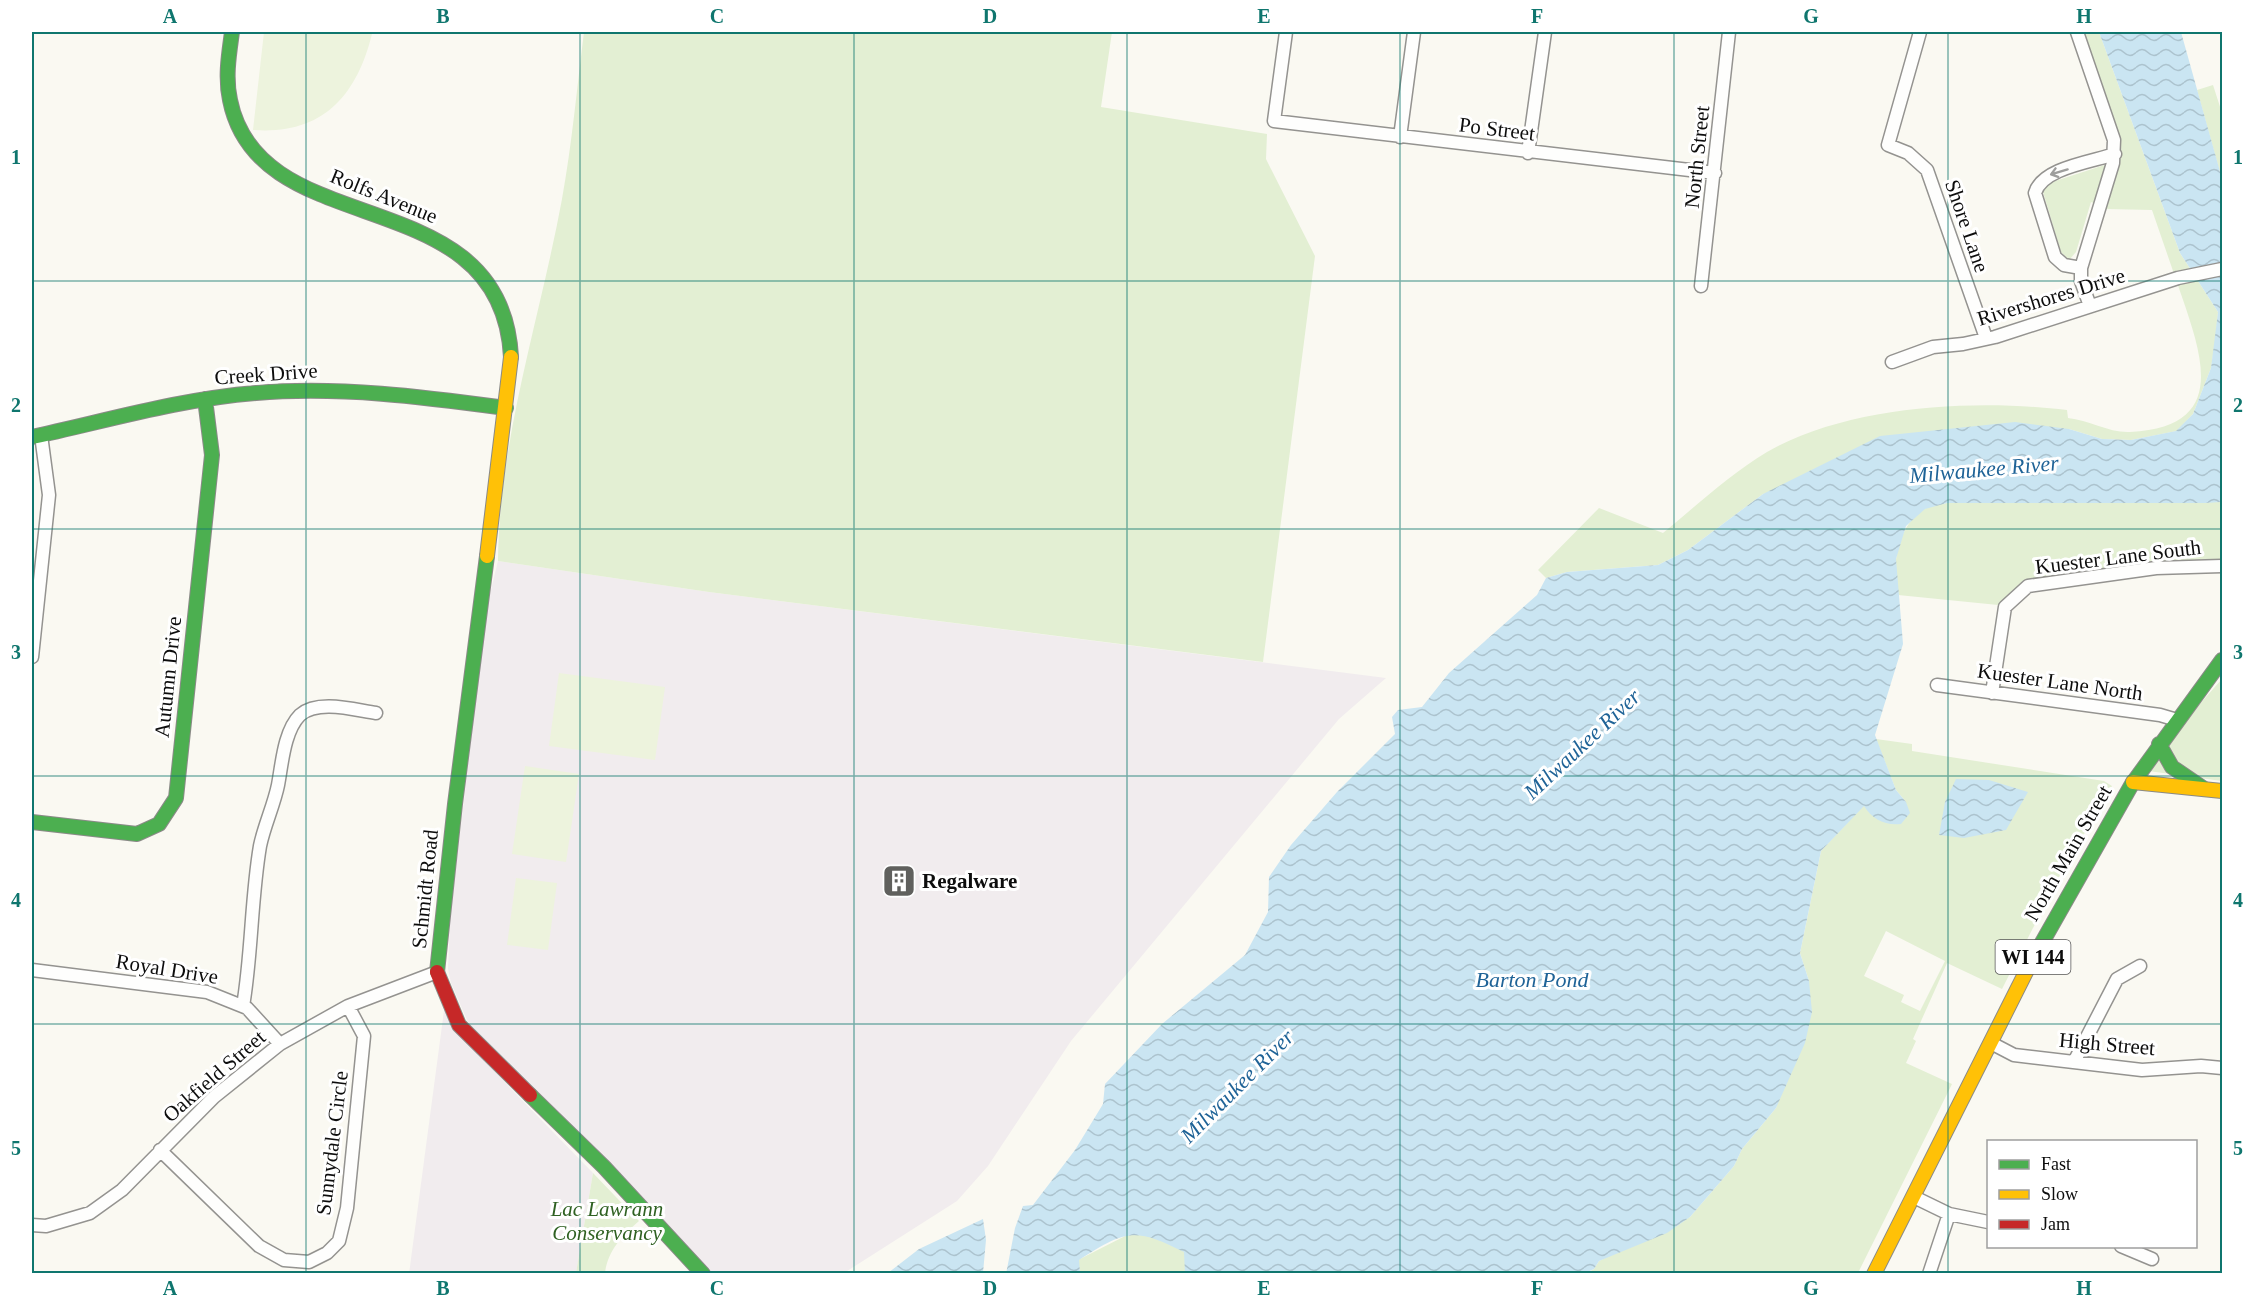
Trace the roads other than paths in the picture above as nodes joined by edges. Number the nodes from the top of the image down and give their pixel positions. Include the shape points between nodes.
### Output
1 (232, 32) edge
2 (1286, 32) edge
3 (1414, 32) edge
4 (1545, 32) edge
5 (1729, 32) edge
6 (1920, 32) edge
7 (2077, 32) edge
8 (1400, 137) junction
9 (1528, 153) junction
10 (2115, 154) junction
11 (1715, 173) junction
12 (2081, 268) junction
13 (2223, 269) edge
14 (1701, 286) dead end
15 (2090, 306) junction
16 (1986, 338) junction
17 (1892, 362) dead end
18 (205, 399) junction
19 (506, 408) junction
20 (36, 436) edge
21 (2223, 566) edge
22 (32, 657) edge
23 (2223, 660) edge
24 (1937, 685) dead end
25 (1992, 693) junction
26 (376, 714) dead end
27 (2177, 720) junction
28 (2159, 744) junction
29 (2133, 782) junction
30 (2204, 788) junction
31 (2223, 791) edge
32 (32, 822) edge
33 (2140, 966) dead end
34 (32, 970) edge
35 (437, 972) junction
36 (243, 1006) junction
37 (348, 1006) junction
38 (1991, 1043) junction
39 (280, 1044) junction
40 (2074, 1062) junction
41 (2223, 1068) edge
42 (160, 1150) junction
43 (1914, 1197) junction
44 (1948, 1214) junction
45 (1987, 1222) edge
46 (32, 1225) edge
47 (2126, 1248) edge
48 (2152, 1259) dead end
49 (703, 1274) edge
50 (1874, 1274) edge
51 (1929, 1274) edge

1 - 19 street, Rolfs Avenue via 227,76 231,107 256,153 276,172 302,186 433,237 470,260 494,287 507,314 513,346
2 - 8 street, Po Street via 1274,121
3 - 8 street
4 - 9 street
5 - 11 street, North Street
6 - 16 street, Shore Lane via 1888,145 1908,153 1927,170
7 - 10 street via 2115,140
8 - 9 street, Po Street
9 - 11 street, Po Street
10 - 12 street
10 -> 12 street via 2048,175 2038,183 2035,193 2055,257 2064,265
11 - 14 street, North Street
12 - 15 street
13 - 15 street, Rivershores Drive via 2178,278
15 - 16 street, Rivershores Drive
16 - 17 street, Rivershores Drive via 1933,347
18 - 19 street, Creek Drive via 256,393 358,391
18 - 20 street, Creek Drive
18 - 32 street, Autumn Drive via 212,455 176,798 159,824 137,834
19 - 35 street, Schmidt Road
20 - 22 street via 50,495
21 - 25 street, Kuester Lane South via 2156,568 2028,586 2005,607
23 - 27 street, North Main Street / WI 144
24 - 25 street, Kuester Lane North
25 - 27 street, Kuester Lane North
26 - 36 street via 333,707 312,709 300,715 292,728 273,809 260,845 251,962
27 - 28 street, North Main Street / WI 144
28 - 29 street, North Main Street / WI 144
28 - 30 street via 2172,767
29 - 30 street
29 - 38 street, North Main Street / WI 144 via 2040,942
30 - 31 street
33 - 40 street via 2117,979
34 - 36 street, Royal Drive via 207,992
35 - 37 street, Oakfield Street
35 - 49 street, Schmidt Road via 459,1025 604,1167
36 - 39 street, Royal Drive
37 - 39 street, Oakfield Street
37 - 42 street, Sunnydale Circle via 364,1036 346,1208 339,1241 327,1253 309,1262 284,1260 259,1246
38 - 40 street, High Street via 2013,1055
38 - 43 street, North Main Street / WI 144
39 - 42 street, Oakfield Street via 214,1097
40 - 41 street, High Street via 2142,1070
42 - 46 street, Oakfield Street via 122,1190 90,1213 46,1226
43 - 44 street
43 - 50 street, North Main Street / WI 144
44 - 45 street
44 - 51 street
47 - 48 street

